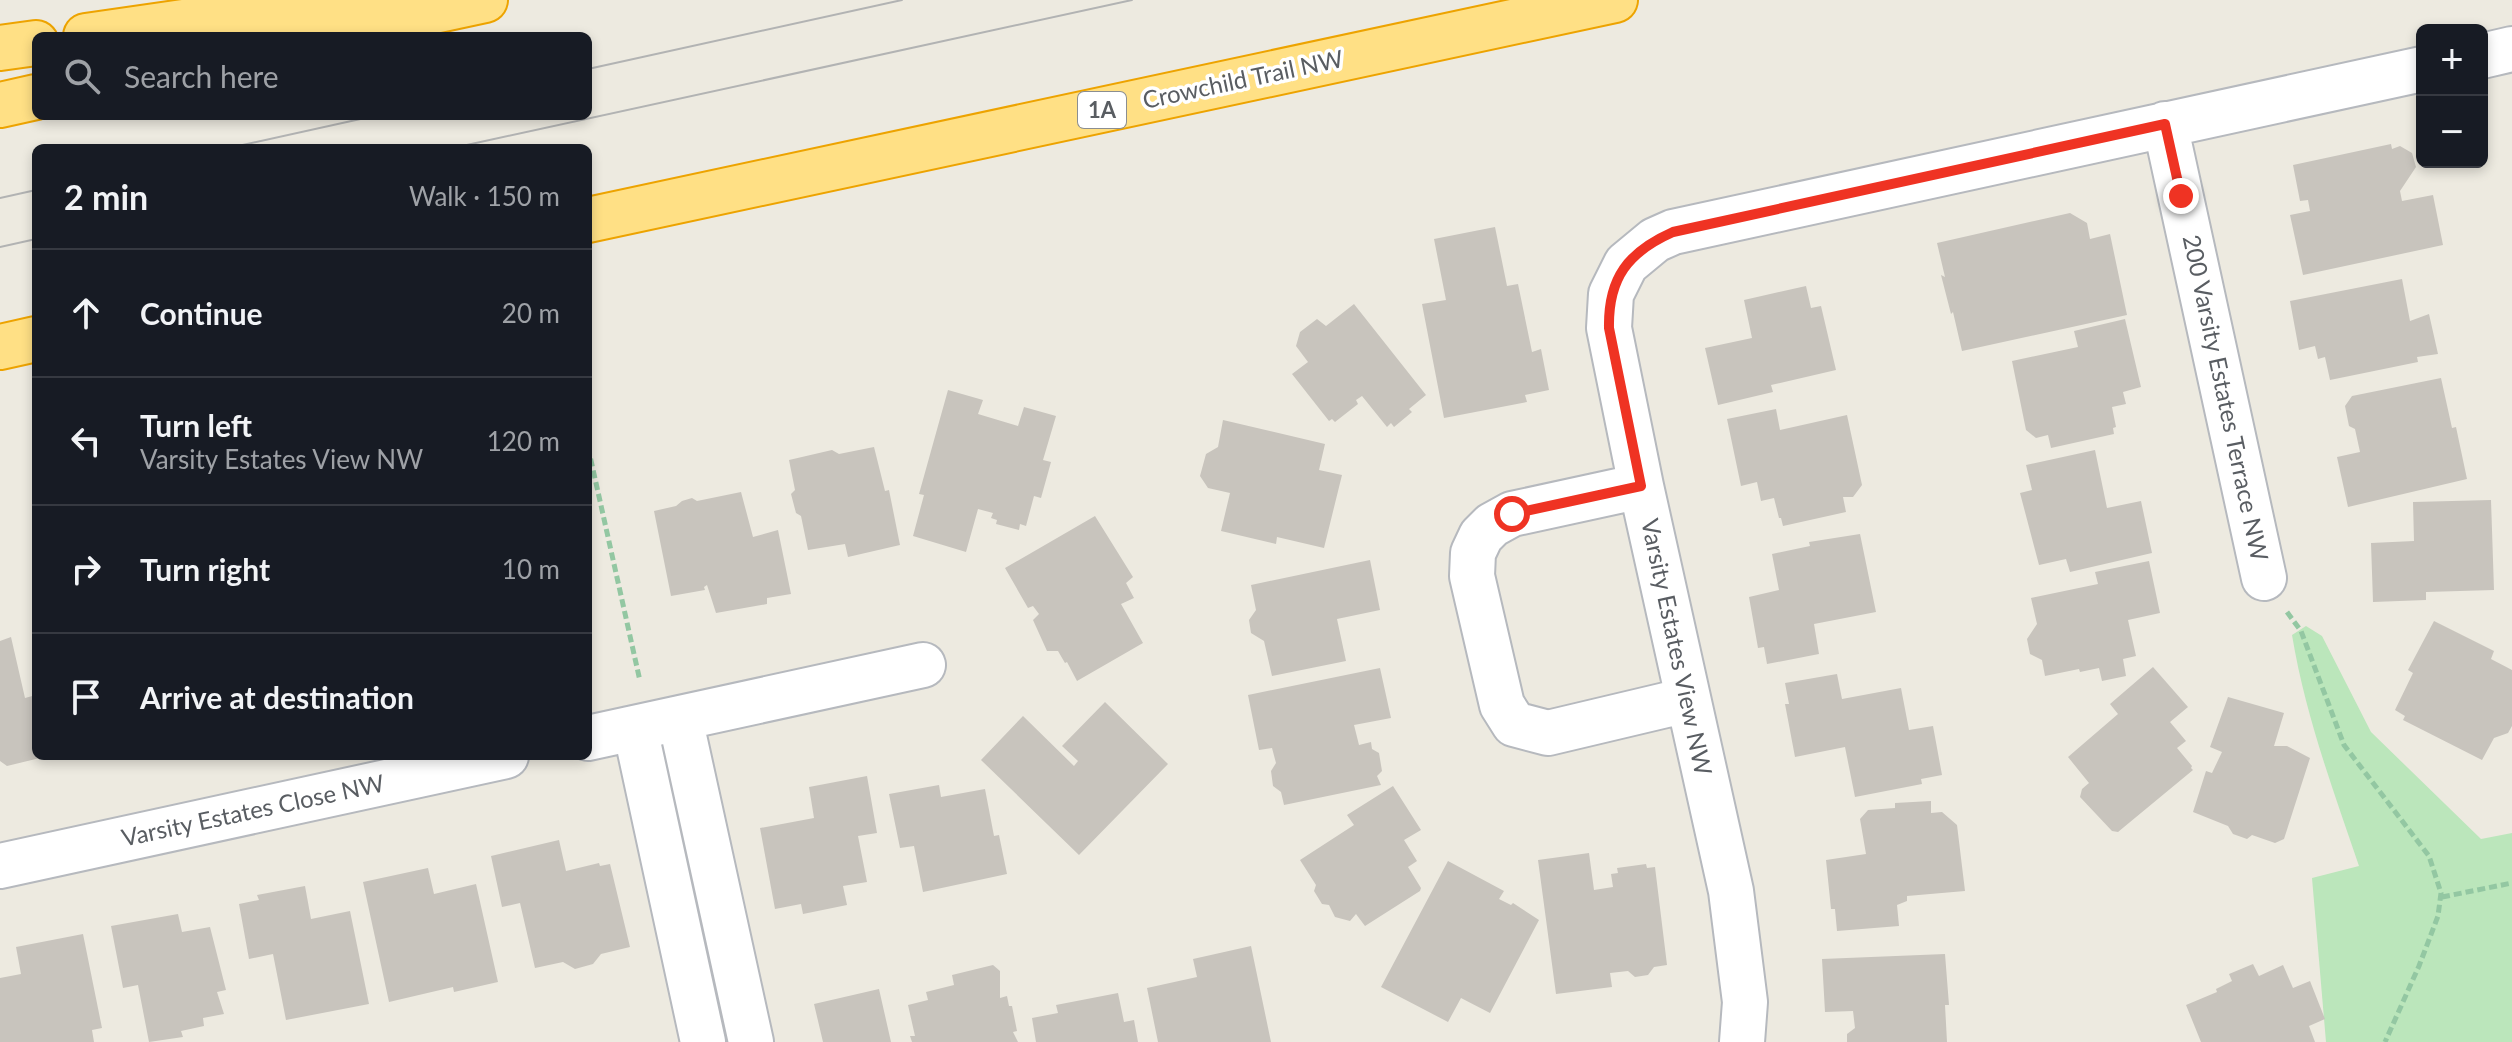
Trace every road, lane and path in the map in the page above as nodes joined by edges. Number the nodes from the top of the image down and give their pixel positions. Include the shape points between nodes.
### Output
1 (485, 0) edge
2 (1615, 0) edge
3 (394, 20) junction
4 (114, 32) edge
5 (338, 32) edge
6 (32, 44) edge
7 (0, 48) edge
8 (2512, 49) edge
9 (2488, 55) edge
10 (2416, 70) edge
11 (32, 98) edge
12 (0, 105) edge
13 (2165, 124) junction
14 (592, 219) edge
15 (32, 340) edge
16 (0, 347) edge
17 (592, 465) edge
18 (1641, 486) junction
19 (2264, 578) joint
20 (923, 665) dead end
21 (1687, 700) junction
22 (656, 723) junction
23 (592, 737) edge
24 (488, 760) edge
25 (0, 866) edge
26 (2512, 883) edge
27 (2442, 897) junction
28 (703, 1042) edge
29 (751, 1042) edge
30 (1742, 1042) edge
31 (2385, 1042) edge

1 - 3 highway
2 - 14 highway, Crowchild Trail NW / 1A
3 - 4 highway via 239,14
3 - 5 highway
6 - 7 highway
8 - 9 street
10 - 13 street, Varsity Estates View NW
11 - 12 highway
13 - 18 street, Varsity Estates View NW via 1655,240 1626,264 1609,308
13 - 19 street, 200 Varsity Estates Terrace NW
15 - 16 highway
17 - 22 path via 640,680
18 - 21 street, Varsity Estates View NW
18 - 21 street via 1512,514 1481,536 1473,553 1472,576 1502,705 1514,724 1548,733
19 - 27 path via 2301,631 2344,745 2429,856
20 - 22 street
21 - 30 street, Varsity Estates View NW via 1731,891 1745,1002
22 - 23 street
22 - 28 street
22 - 29 street
24 - 25 street, Varsity Estates Close NW
26 - 27 path
27 - 31 path

